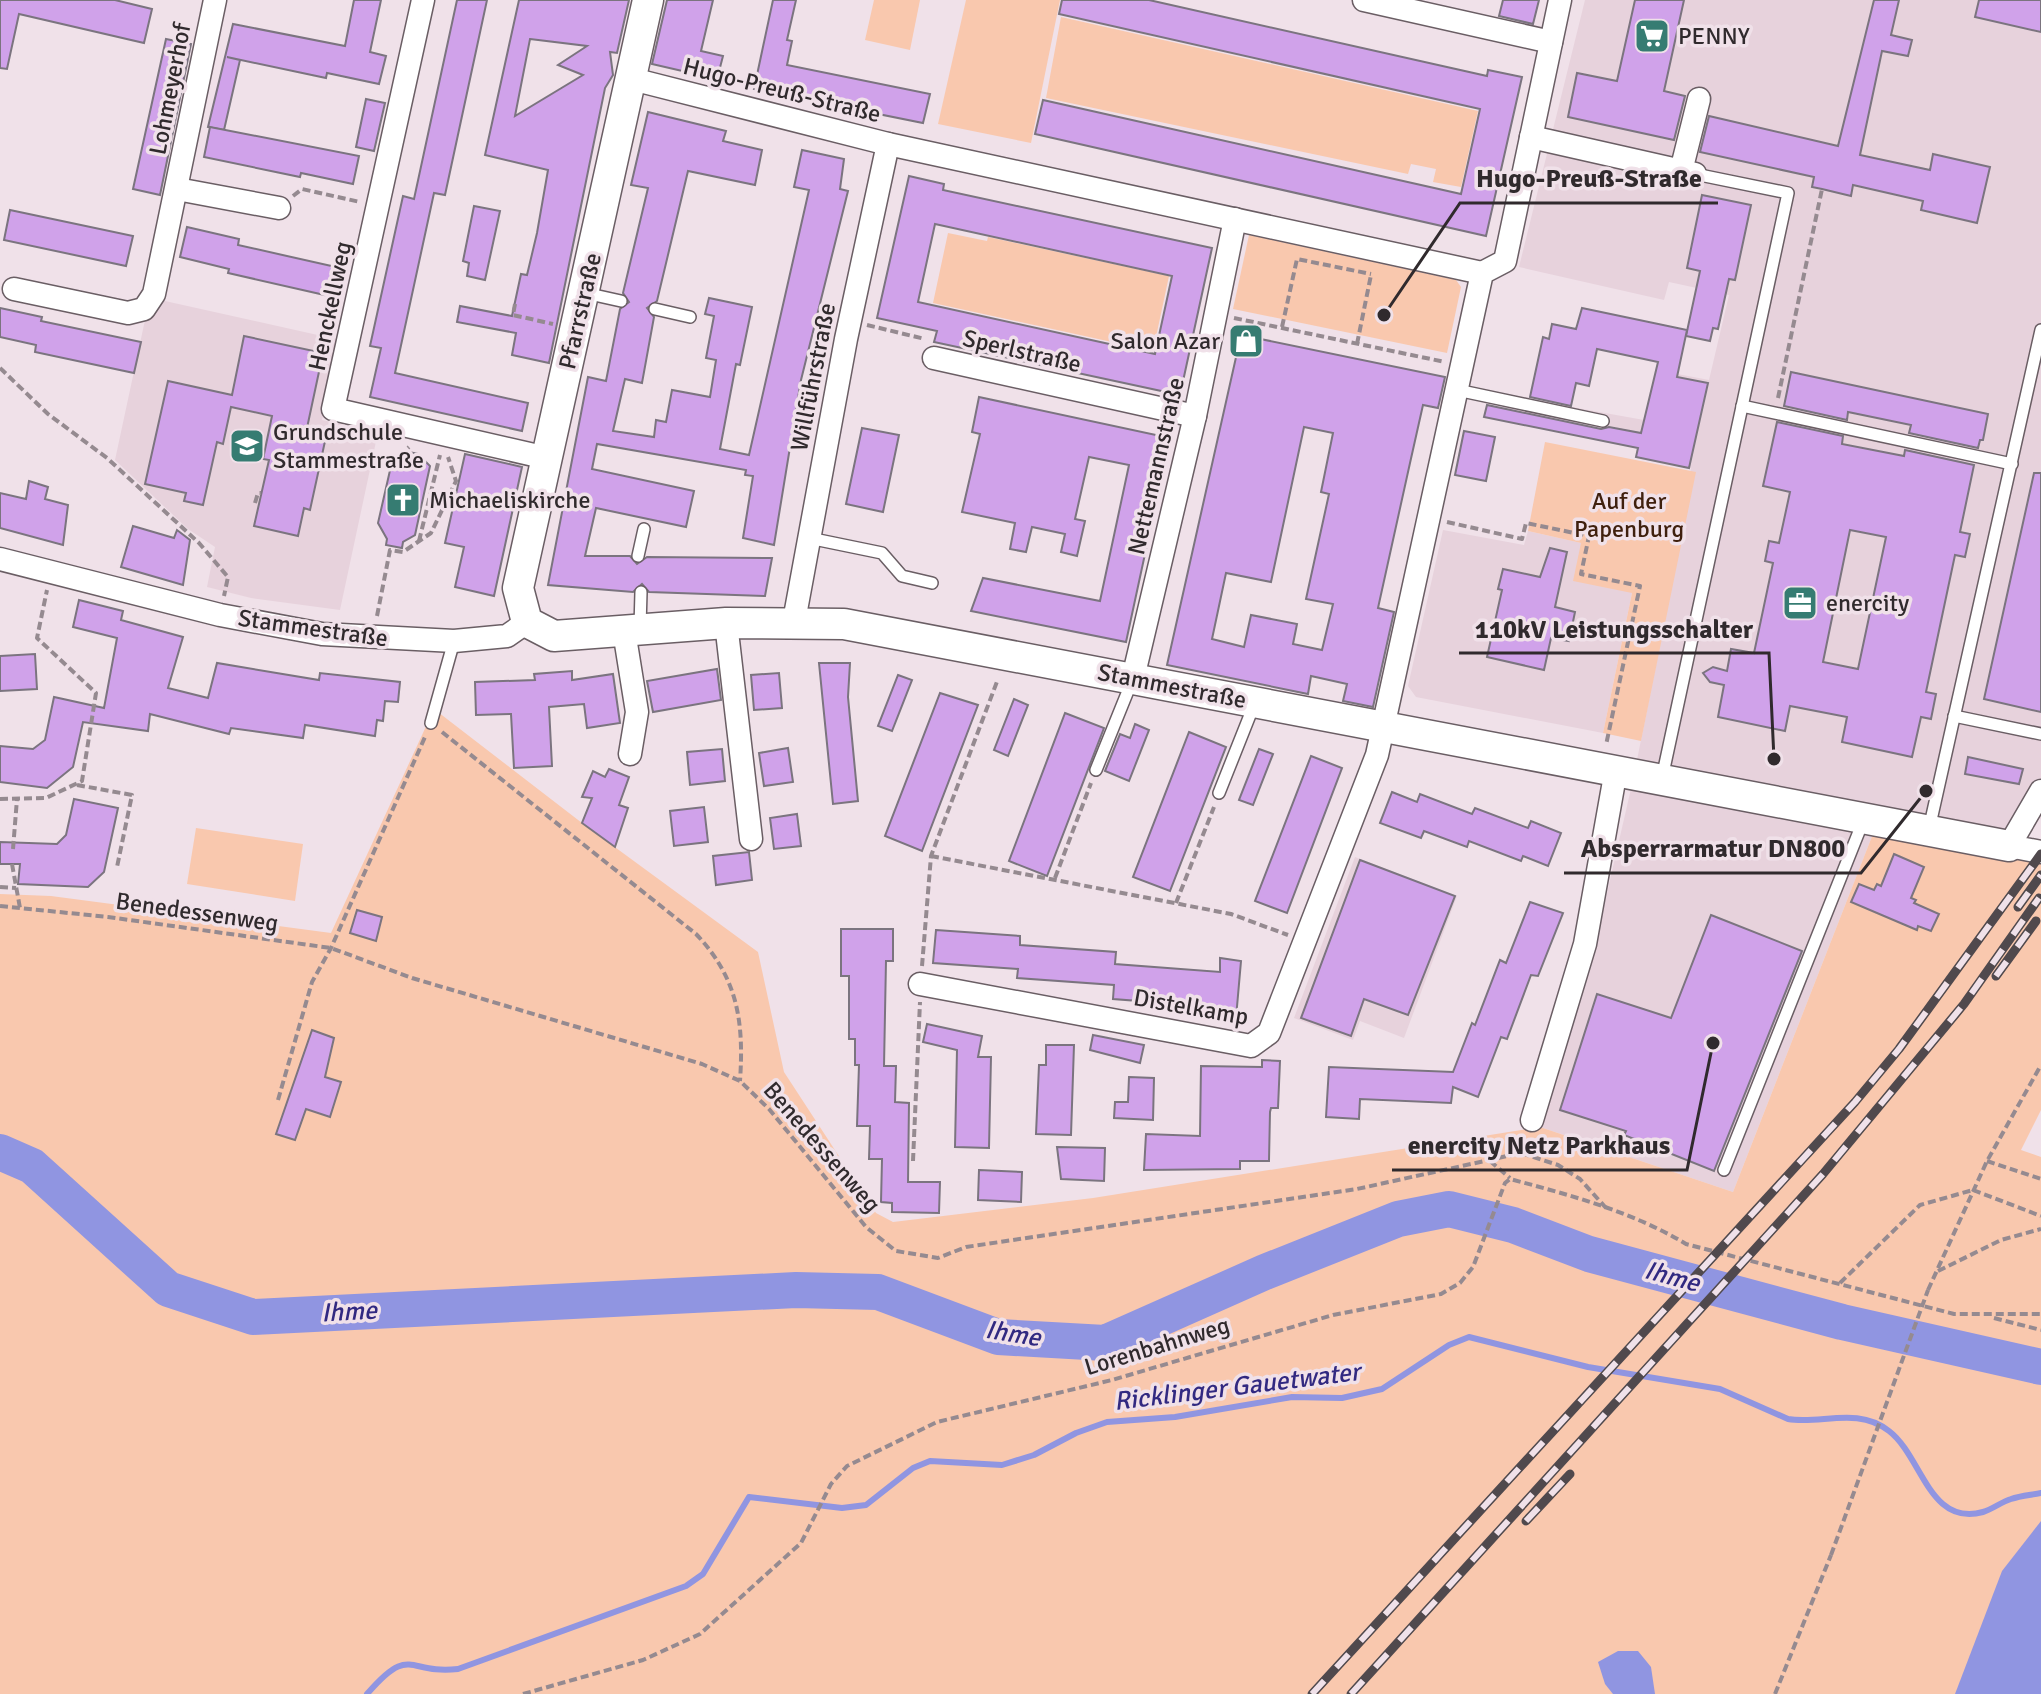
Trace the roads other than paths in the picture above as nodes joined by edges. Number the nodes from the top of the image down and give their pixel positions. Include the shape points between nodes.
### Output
1 (215, 0) edge
2 (423, 0) edge
3 (648, 0) edge
4 (1364, 0) edge
5 (1560, 0) edge
6 (1551, 42) junction
7 (632, 79) junction
8 (1699, 99) dead end
9 (1531, 137) junction
10 (888, 144) junction
11 (1688, 173) junction
12 (177, 189) junction
13 (279, 208) road end
14 (1235, 219) junction
15 (1482, 273) junction
16 (14, 289) dead end
17 (584, 293) junction
18 (621, 301) dead end
19 (655, 309) dead end
20 (690, 317) dead end
21 (2041, 330) edge
22 (934, 358) road end
23 (2037, 367) edge
24 (1457, 390) junction
25 (1742, 406) junction
26 (1195, 416) junction
27 (1603, 421) dead end
28 (547, 458) junction
29 (2012, 464) junction
30 (644, 529) dead end
31 (809, 538) junction
32 (638, 556) dead end
33 (0, 559) edge
34 (932, 583) dead end
35 (641, 592) dead end
36 (794, 621) junction
37 (527, 622) junction
38 (726, 623) junction
39 (632, 630) junction
40 (454, 641) junction
41 (1133, 678) junction
42 (1255, 702) junction
43 (1954, 716) junction
44 (431, 723) road end
45 (1384, 727) junction
46 (2041, 734) edge
47 (630, 754) dead end
48 (1609, 768) junction
49 (1096, 770) road end
50 (1662, 778) junction
51 (2041, 791) edge
52 (1219, 793) road end
53 (1864, 818) junction
54 (1929, 830) junction
55 (751, 839) dead end
56 (2009, 846) junction
57 (2041, 852) edge
58 (920, 984) road end
59 (1532, 1120) dead end
60 (1724, 1170) dead end

1 - 12 street, Lohmeyerhof
2 - 28 street, Henckellweg via 333,409
3 - 7 street, Pfarrstraße
4 - 6 street
5 - 6 street
6 - 9 street
7 - 10 street, Hugo-Preuß-Straße
7 - 17 street, Pfarrstraße
8 - 11 street
9 - 11 street
9 - 15 street via 1505,261
10 - 14 street, Hugo-Preuß-Straße
10 - 31 street, Willführstraße
11 - 25 lane via 1788,193
12 - 13 street, Lohmeyerhof
12 - 16 street, Lohmeyerhof via 154,294 144,309 128,313
14 - 15 street, Hugo-Preuß-Straße
14 - 26 street, Nettemannstraße
15 - 24 street
17 - 18 lane
17 - 28 street, Pfarrstraße
19 - 20 lane
21 - 23 lane
22 - 26 street, Sperlstraße
23 - 29 lane
24 - 27 lane
24 - 45 street
25 - 29 lane
25 - 50 lane
26 - 41 street, Nettemannstraße
28 - 37 street, Pfarrstraße via 518,588
29 - 43 lane
30 - 32 lane
31 - 34 lane via 882,553 902,576
31 - 36 street, Willführstraße
33 - 40 street, Stammestraße via 220,615 322,634
35 - 39 lane
36 - 38 street, Stammestraße
36 - 41 street, Stammestraße via 844,624
37 - 39 street, Stammestraße via 554,636
37 - 40 street, Stammestraße via 507,636
38 - 39 street, Stammestraße
38 - 55 street
39 - 47 street via 637,712
40 - 44 lane
41 - 42 street, Stammestraße
41 - 49 lane
42 - 45 street, Stammestraße
42 - 52 lane
43 - 46 lane
43 - 54 lane
45 - 48 street, Stammestraße
45 - 58 street, Distelkamp via 1354,821 1275,1023 1263,1040 1251,1046
48 - 50 street, Stammestraße
48 - 59 street via 1585,944
50 - 53 street, Stammestraße
51 - 56 street
53 - 54 street, Stammestraße
53 - 60 lane
54 - 56 street, Stammestraße
56 - 57 street, Stammestraße

